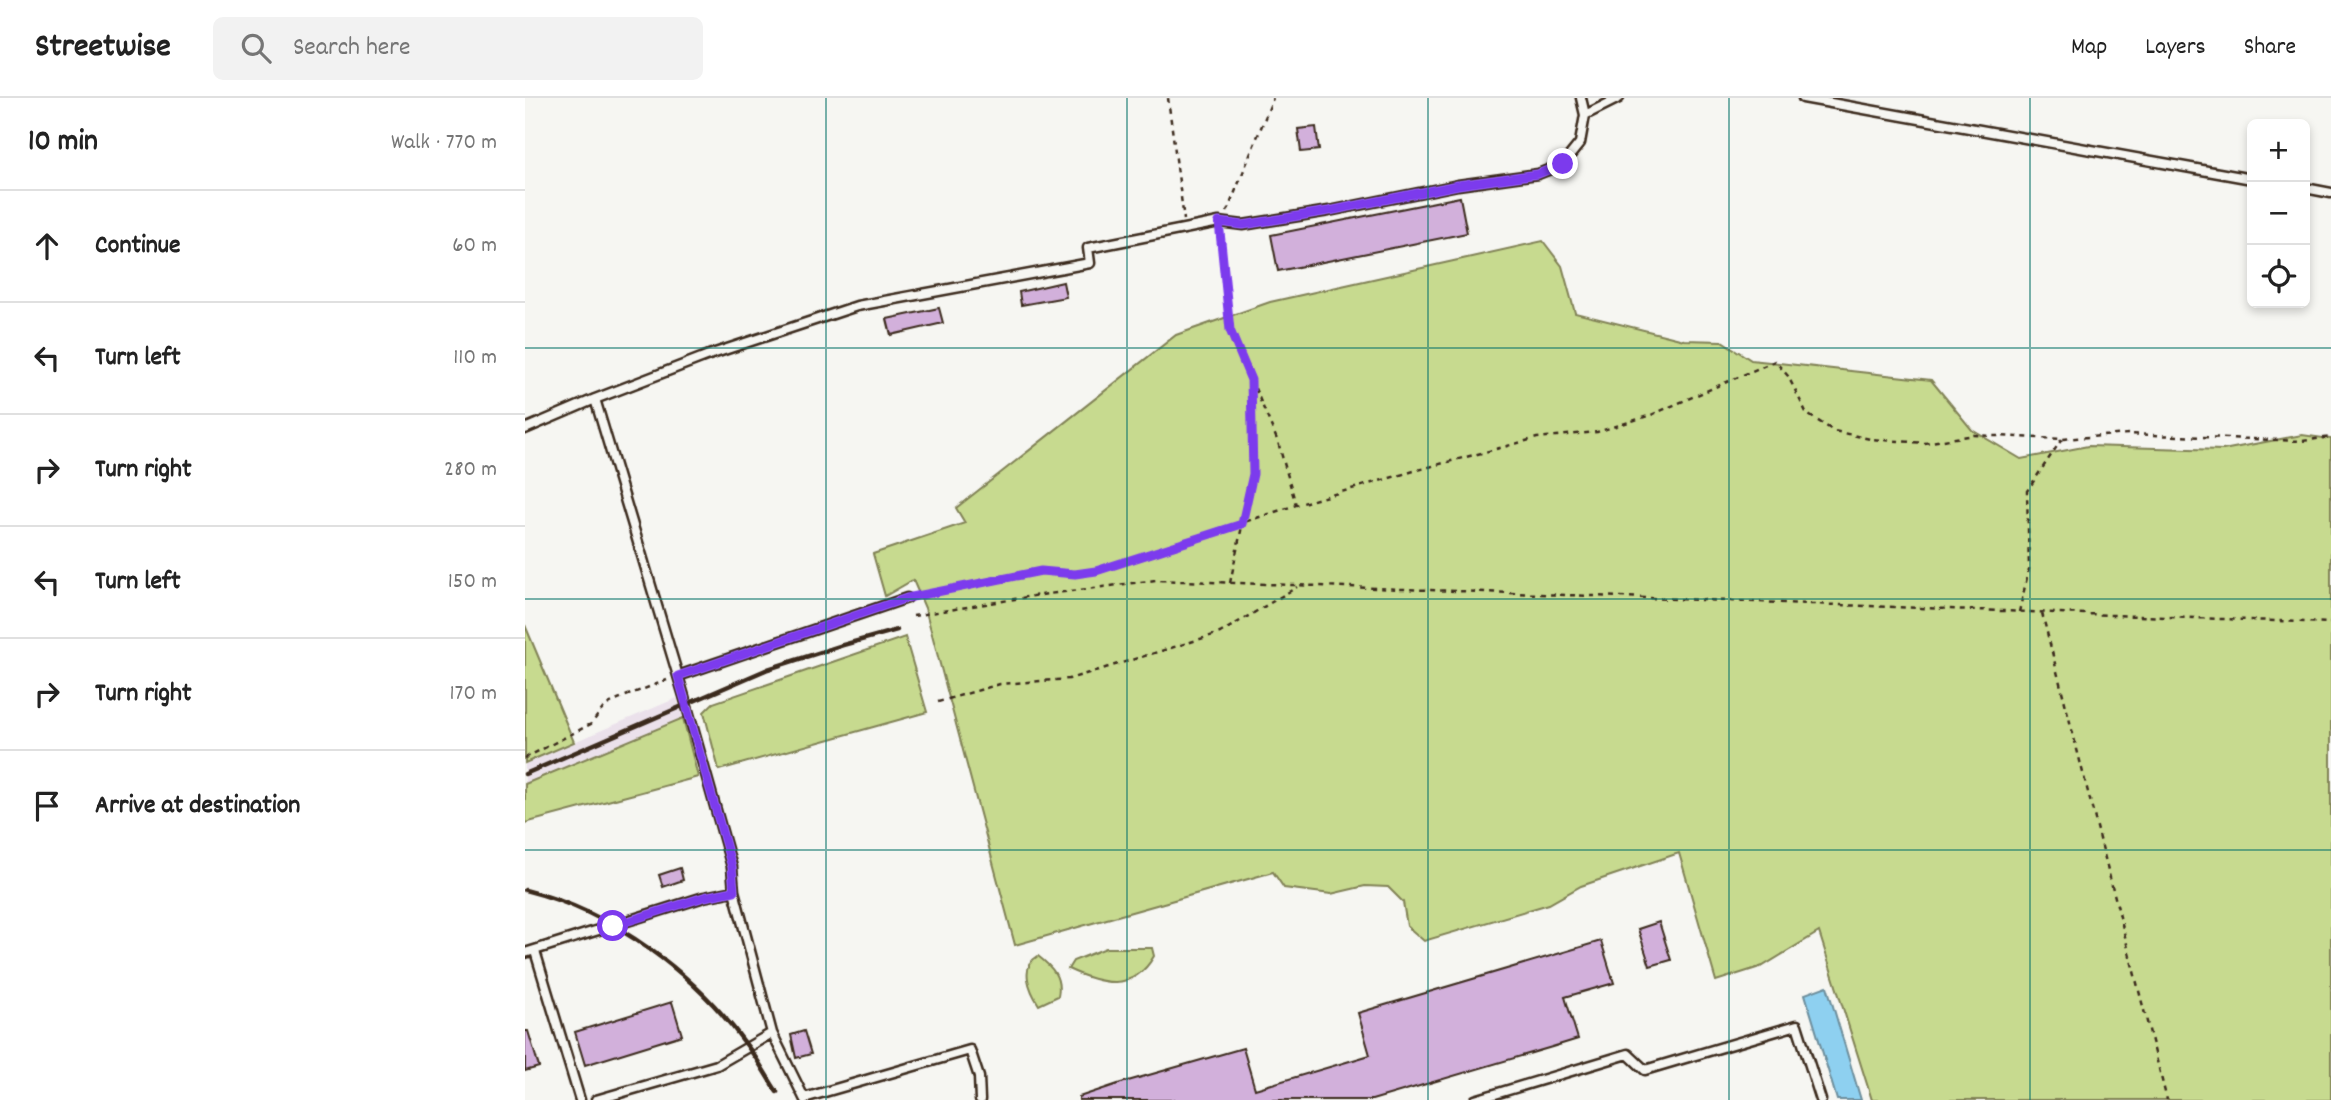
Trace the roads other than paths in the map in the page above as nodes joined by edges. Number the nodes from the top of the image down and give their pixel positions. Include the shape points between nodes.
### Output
1 (1581, 98) edge
2 (1619, 98) edge
3 (1803, 98) edge
4 (1585, 115) junction
5 (2247, 177) edge
6 (2310, 189) edge
7 (2331, 193) edge
8 (595, 399) junction
9 (525, 429) edge
10 (907, 598) road end
11 (678, 676) junction
12 (734, 891) junction
13 (535, 951) junction
14 (525, 953) edge
15 (772, 1033) junction
16 (804, 1099) edge
17 (580, 1100) edge
18 (596, 1100) edge
19 (980, 1100) edge
20 (1475, 1100) edge
21 (1821, 1100) edge

1 - 4 lane
2 - 4 lane
3 - 5 lane
4 - 8 lane via 1580,143 1563,164 1538,174 1243,225 1221,222 1088,248 1090,263 857,306
6 - 7 lane
8 - 9 lane
8 - 11 lane
10 - 11 lane
11 - 12 lane via 732,867
12 - 13 lane
12 - 15 lane
13 - 14 lane
13 - 17 lane
15 - 16 lane
15 - 18 lane via 717,1065
16 - 19 lane via 970,1050 979,1077
20 - 21 lane via 1628,1054 1645,1070 1797,1025

